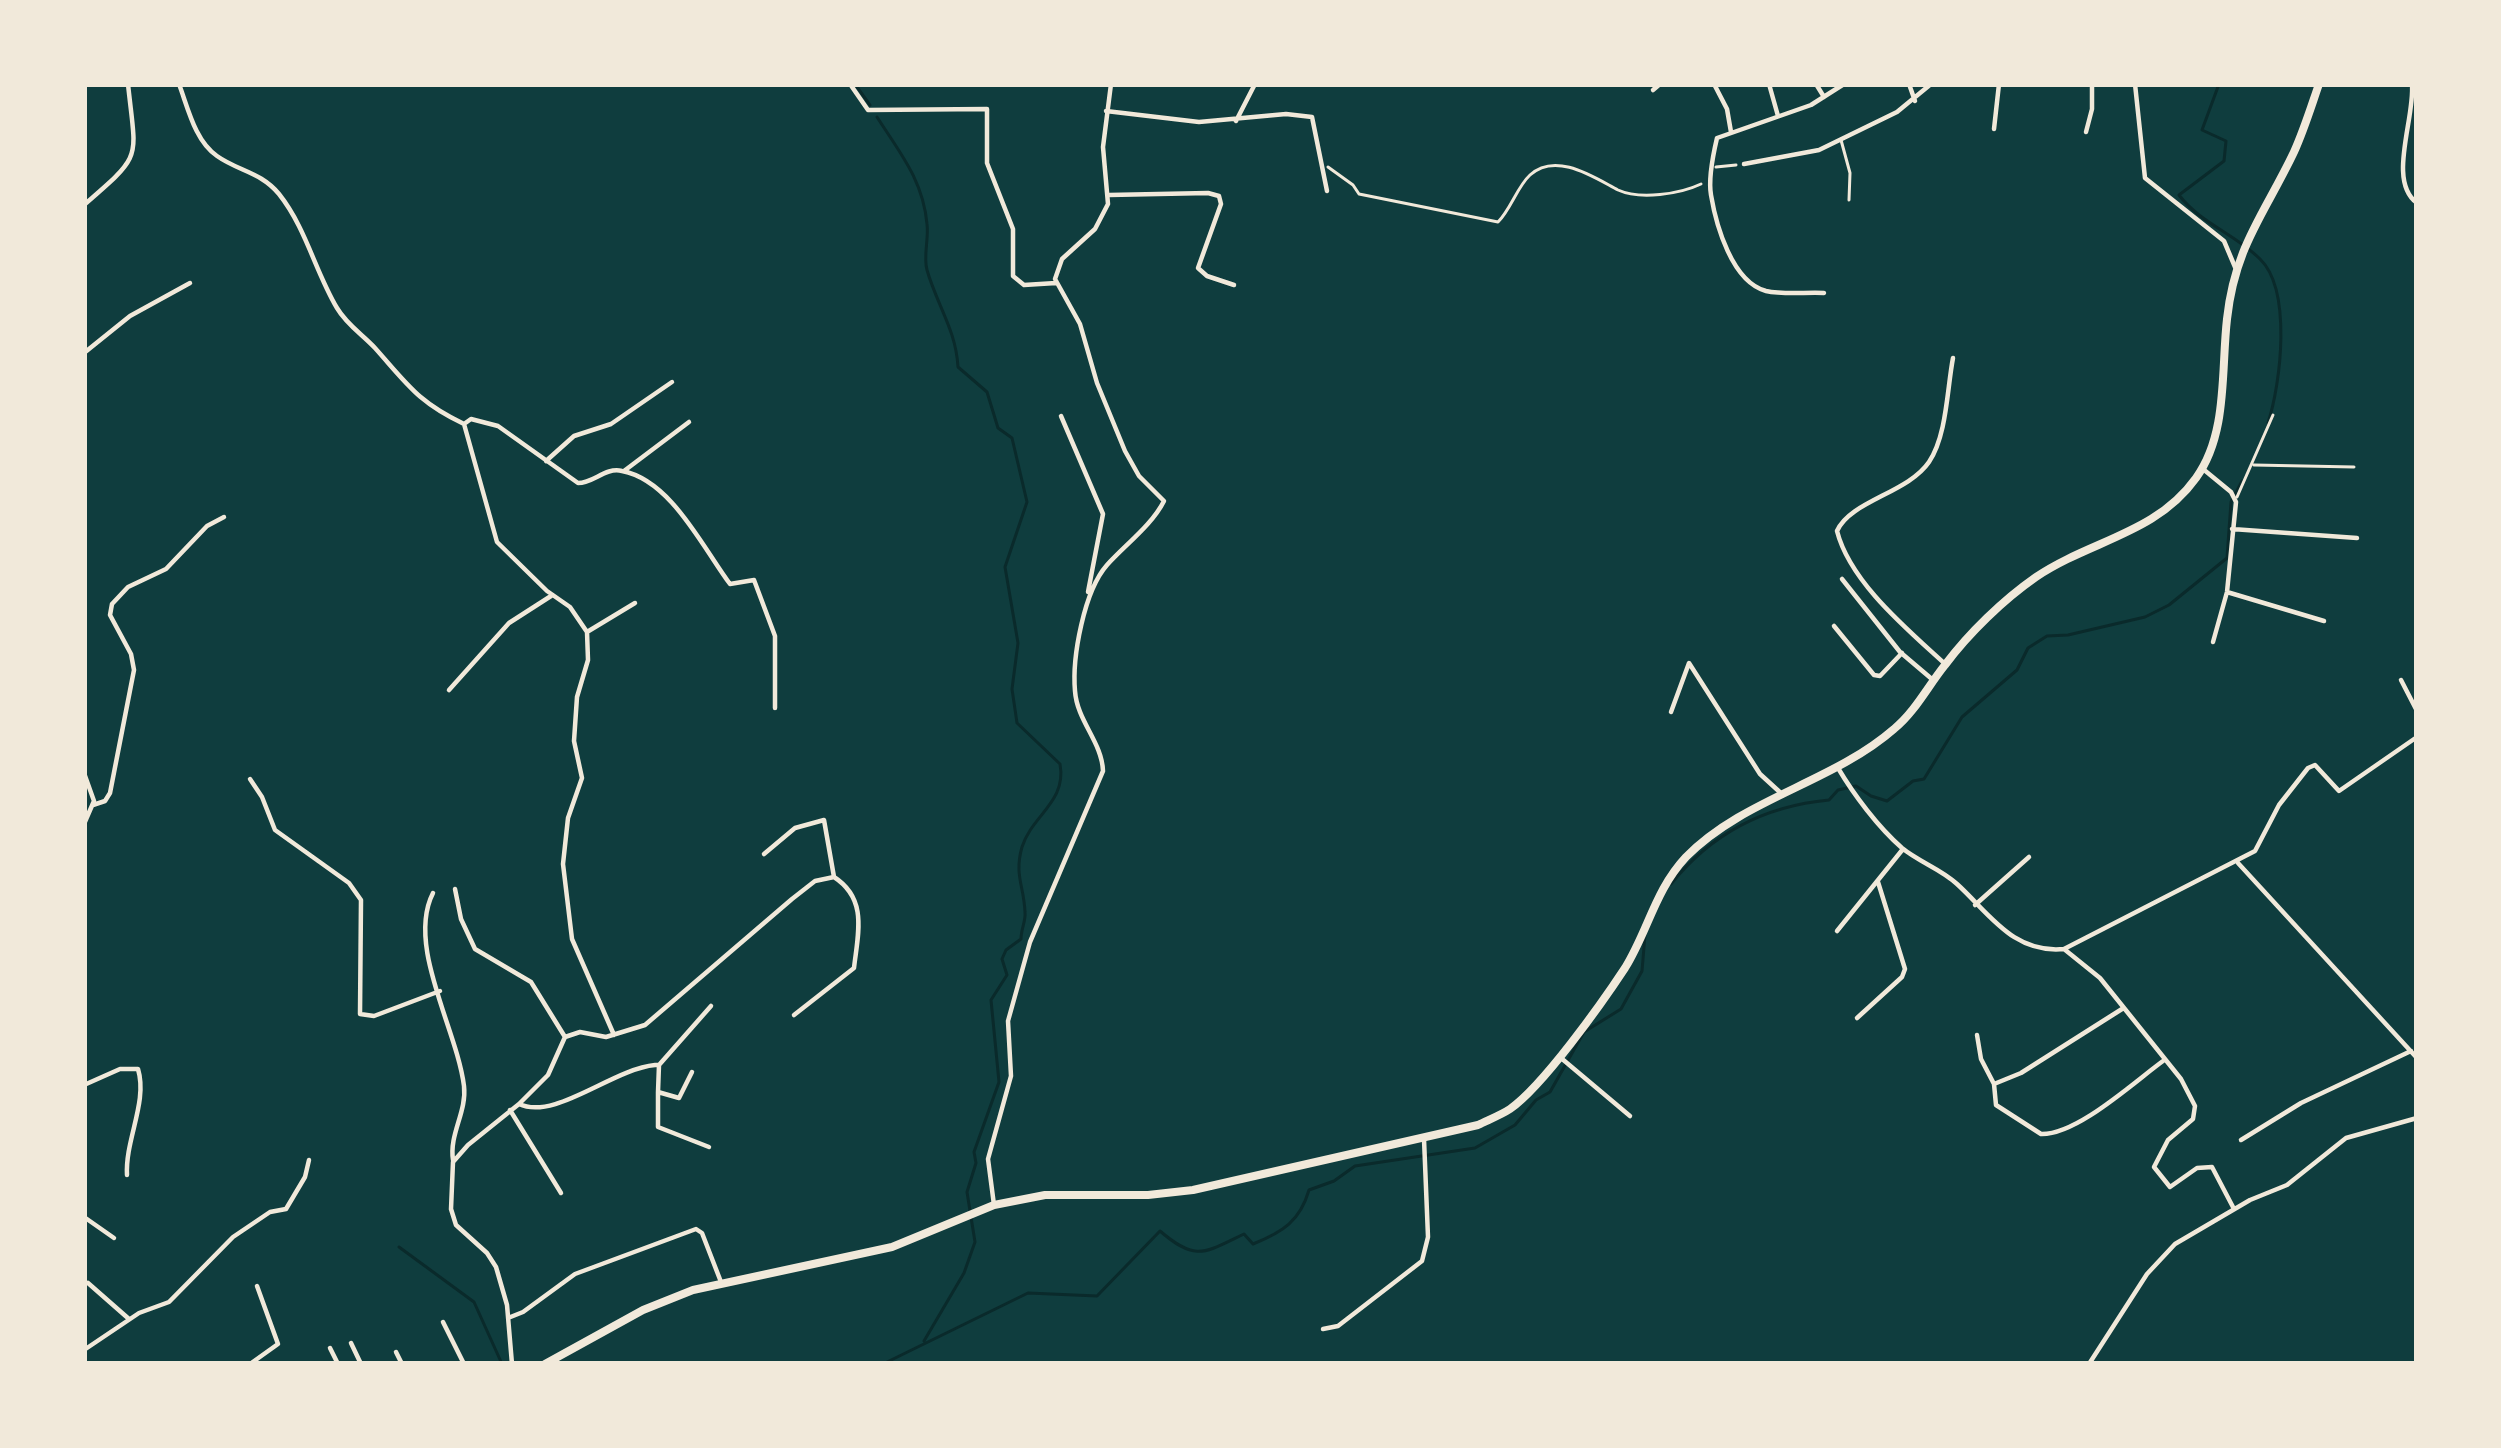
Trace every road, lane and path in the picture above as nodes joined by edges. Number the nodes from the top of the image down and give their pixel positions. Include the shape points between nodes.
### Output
1 (128, 84) edge
2 (179, 84) edge
3 (850, 84) edge
4 (1111, 84) edge
5 (1256, 84) edge
6 (1660, 84) edge
7 (1714, 84) edge
8 (1769, 84) edge
9 (1816, 84) edge
10 (1844, 84) edge
11 (1909, 84) edge
12 (1931, 84) edge
13 (1999, 84) edge
14 (2092, 84) edge
15 (2135, 84) edge
16 (2319, 84) edge
17 (2412, 84) edge
18 (1653, 90) dead end
19 (1824, 97) junction
20 (1915, 100) junction
21 (1106, 111) junction
22 (1778, 116) junction
23 (1236, 121) junction
24 (1994, 129) dead end
25 (1730, 132) junction
26 (2086, 132) dead end
27 (1841, 138) junction
28 (1321, 163) junction
29 (1744, 164) joint
30 (1712, 169) junction
31 (1711, 179) junction
32 (1328, 191) dead end
33 (1109, 195) junction
34 (1849, 200) dead end
35 (2417, 203) edge
36 (84, 205) edge
37 (2237, 262) junction
38 (190, 283) dead end
39 (1056, 283) junction
40 (1234, 285) dead end
41 (1824, 293) dead end
42 (84, 353) edge
43 (1953, 358) dead end
44 (672, 382) dead end
45 (2273, 415) dead end
46 (1060, 416) dead end
47 (689, 422) dead end
48 (464, 424) junction
49 (546, 461) junction
50 (2254, 465) junction
51 (2354, 466) dead end
52 (2203, 469) junction
53 (624, 471) junction
54 (2234, 495) junction
55 (224, 518) dead end
56 (2232, 529) junction
57 (2356, 538) dead end
58 (1842, 579) dead end
59 (2227, 592) junction
60 (551, 596) junction
61 (1088, 597) junction
62 (635, 603) dead end
63 (2324, 621) dead end
64 (1834, 626) dead end
65 (587, 632) junction
66 (2212, 642) dead end
67 (1902, 653) junction
68 (1945, 664) junction
69 (1934, 680) junction
70 (2401, 680) dead end
71 (448, 690) dead end
72 (775, 708) dead end
73 (2417, 711) edge
74 (1671, 712) dead end
75 (2417, 737) edge
76 (1838, 768) junction
77 (84, 772) edge
78 (250, 779) dead end
79 (1783, 795) junction
80 (93, 805) junction
81 (84, 824) edge
82 (1903, 848) junction
83 (764, 854) dead end
84 (2029, 857) dead end
85 (2236, 862) junction
86 (834, 877) junction
87 (1878, 882) junction
88 (455, 890) dead end
89 (433, 893) dead end
90 (1975, 905) junction
91 (1837, 932) dead end
92 (2064, 949) junction
93 (440, 991) junction
94 (711, 1006) dead end
95 (2122, 1009) junction
96 (794, 1015) dead end
97 (1857, 1018) dead end
98 (614, 1035) junction
99 (1977, 1035) dead end
100 (566, 1037) junction
101 (2411, 1051) junction
102 (1561, 1058) junction
103 (2417, 1058) edge
104 (2163, 1061) junction
105 (659, 1065) junction
106 (692, 1072) dead end
107 (1994, 1084) junction
108 (84, 1085) edge
109 (658, 1092) junction
110 (519, 1103) junction
111 (510, 1110) junction
112 (1630, 1116) dead end
113 (2417, 1118) edge
114 (2241, 1140) dead end
115 (1425, 1144) junction
116 (710, 1147) dead end
117 (309, 1160) dead end
118 (453, 1162) junction
119 (128, 1175) dead end
120 (561, 1192) dead end
121 (994, 1205) junction
122 (2234, 1209) junction
123 (84, 1216) edge
124 (114, 1238) dead end
125 (88, 1283) dead end
126 (721, 1284) junction
127 (256, 1286) dead end
128 (508, 1318) junction
129 (128, 1319) junction
130 (443, 1322) dead end
131 (1323, 1329) dead end
132 (351, 1343) dead end
133 (330, 1348) dead end
134 (84, 1350) edge
135 (396, 1352) dead end
136 (250, 1364) edge
137 (338, 1364) edge
138 (361, 1364) edge
139 (402, 1364) edge
140 (464, 1364) edge
141 (512, 1364) edge
142 (545, 1364) edge
143 (2089, 1364) edge

1 - 36 street via 133,156
2 - 48 street via 201,139 276,190 349,325 410,391
3 - 39 street via 868,110 987,109 987,163 1012,229 1013,276 1024,285
4 - 21 street
5 - 23 street
6 - 18 street
7 - 25 street
8 - 22 street
9 - 19 street
10 - 19 street
11 - 20 street
12 - 20 street
13 - 24 street
14 - 26 street
15 - 37 street via 2145,178 2224,241
16 - 37 main road
17 - 35 street via 2401,179
19 - 22 street
20 - 27 street
21 - 23 street
21 - 33 street
22 - 25 street
23 - 28 street via 1314,118
25 - 30 street via 1715,140
27 - 29 street
27 - 34 lane
28 - 31 path via 1358,194 1498,222 1531,174 1546,167 1568,167 1644,195
28 - 32 street
29 - 30 path
30 - 31 street
31 - 41 street via 1732,260 1746,278 1764,291
33 - 39 street via 1095,230 1059,263
33 - 40 street via 1215,194 1221,204 1198,268
37 - 52 main road via 2218,417
38 - 42 street
39 - 61 street via 1080,324 1126,451 1164,501
43 - 68 street via 1929,462 1837,530 1881,604
44 - 49 street via 610,424 574,436
45 - 50 lane
46 - 61 street via 1103,514
47 - 53 street
48 - 49 street via 489,421
48 - 60 street via 497,542
49 - 53 street via 582,484
50 - 51 lane
50 - 54 lane
52 - 54 street
52 - 68 main road via 2165,514 2035,578
53 - 72 street via 690,523 730,584 751,580 758,587 775,636
54 - 56 street
55 - 80 street via 112,604 134,676 110,793
56 - 57 street
56 - 59 street
58 - 67 street
59 - 63 street
59 - 66 street
60 - 65 street
60 - 71 street via 509,623
61 - 121 street via 1075,698 1103,771 1030,942 1008,1021 1012,1076 988,1159
62 - 65 street
64 - 67 street via 1874,675
65 - 98 street via 574,741 583,778 562,864 572,938
67 - 69 street
68 - 69 main road
69 - 76 main road via 1895,729
70 - 73 street
74 - 79 street via 1689,663 1760,774
75 - 85 street via 2339,791 2315,765 2308,768 2254,851
76 - 79 main road
76 - 82 street
77 - 80 street
78 - 93 street via 274,830 361,900 360,1014
79 - 102 main road via 1734,820 1669,877 1624,968
80 - 81 street
82 - 87 street
82 - 90 street
83 - 86 street via 795,828 824,820
84 - 90 street
85 - 92 street
85 - 101 street
86 - 96 street via 860,910 854,968
86 - 98 street via 792,899 656,1018
87 - 91 street
87 - 97 street via 1904,973
88 - 100 street via 475,949 531,982
89 - 93 street via 424,934
90 - 92 street via 2006,933
92 - 95 street
93 - 118 street via 464,1084
94 - 105 street
95 - 104 street
95 - 107 street
98 - 100 street
99 - 107 street
100 - 110 street via 548,1075
101 - 103 street
101 - 114 street
102 - 112 street
102 - 115 main road via 1510,1109
104 - 107 street via 2049,1134 1996,1106
104 - 122 street via 2196,1112 2154,1167 2170,1187 2212,1167
105 - 109 street
105 - 110 street via 623,1072 546,1109
106 - 109 street via 679,1098
108 - 119 street via 138,1069
109 - 116 street via 658,1127
110 - 111 street
111 - 118 street
111 - 120 street
113 - 122 street via 2346,1138 2287,1185
115 - 121 main road via 1193,1190 1056,1194
115 - 131 street via 1422,1261 1338,1326
117 - 129 street via 286,1209 233,1237 169,1302
118 - 128 street via 454,1221 493,1261
121 - 126 main road via 892,1247
122 - 143 street via 2162,1258
123 - 124 street
125 - 129 street
126 - 128 street via 696,1229 563,1280
126 - 142 main road via 643,1310
127 - 136 street via 278,1344
128 - 141 street
129 - 134 street
130 - 140 street
132 - 138 street
133 - 137 street
135 - 139 street

